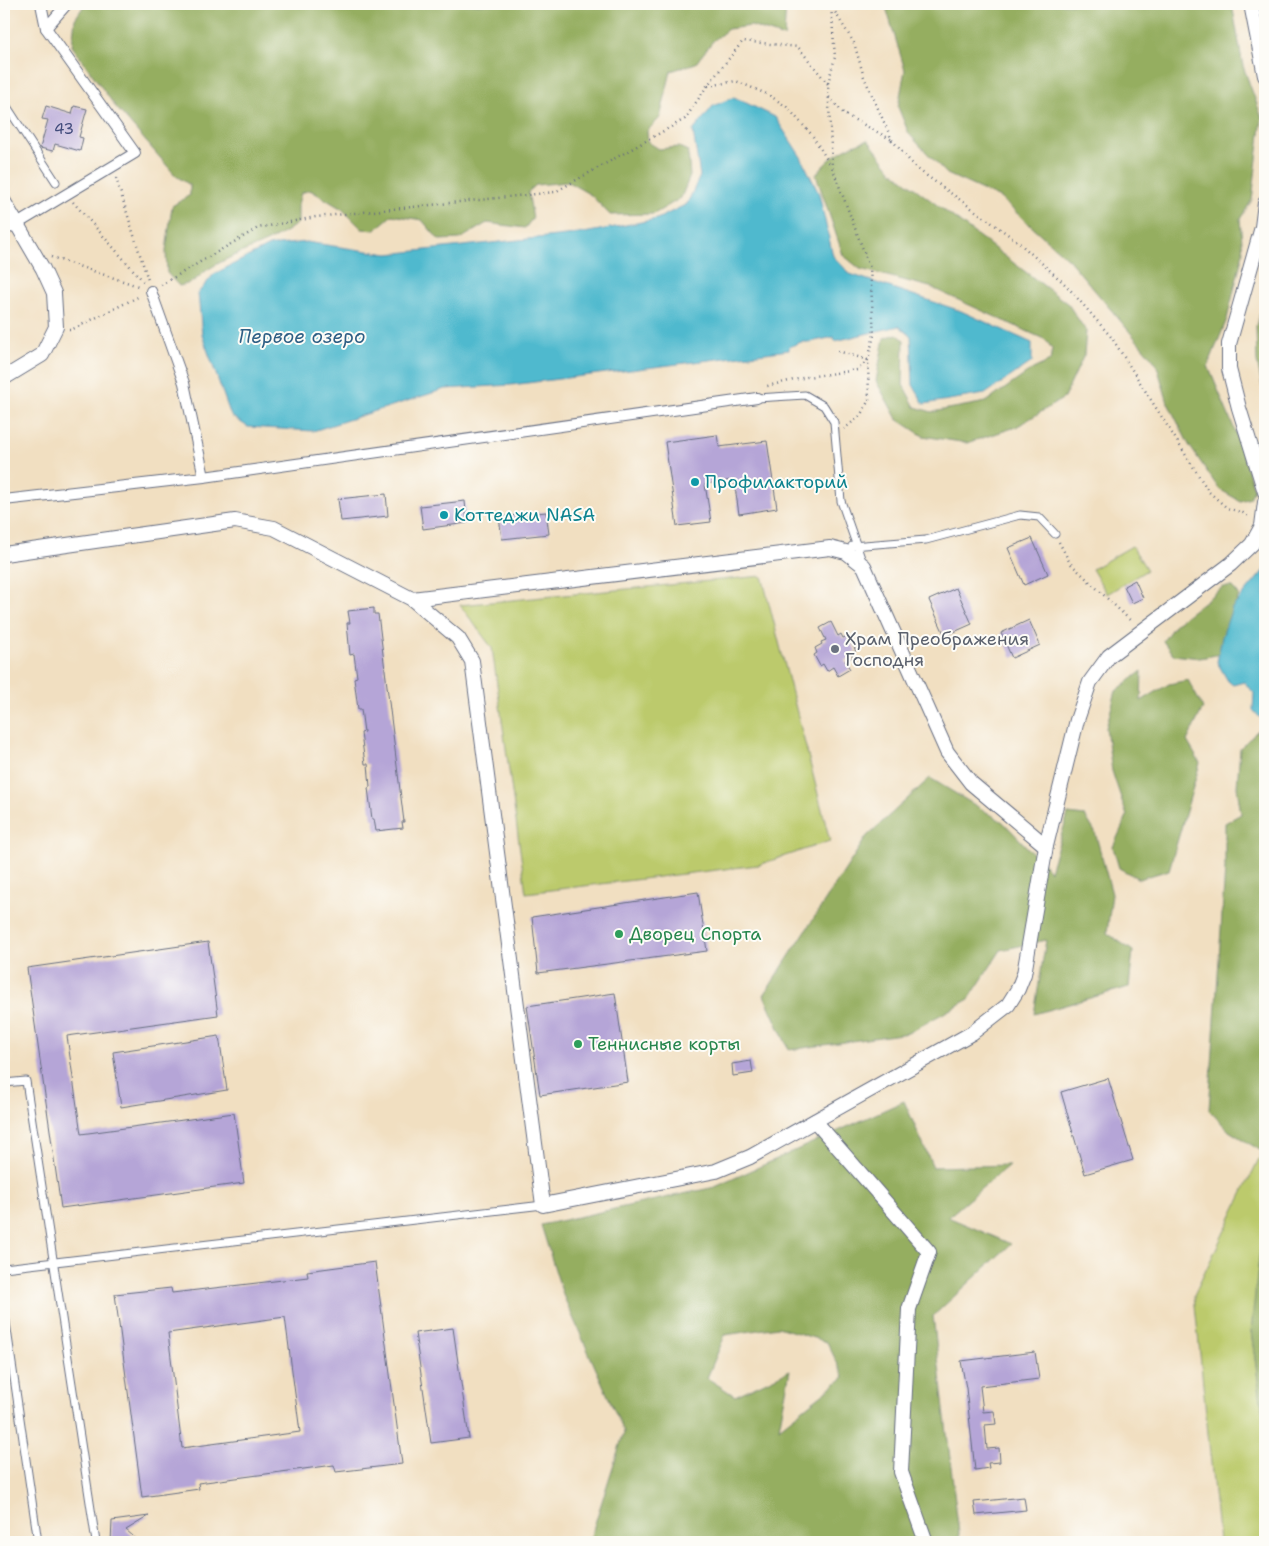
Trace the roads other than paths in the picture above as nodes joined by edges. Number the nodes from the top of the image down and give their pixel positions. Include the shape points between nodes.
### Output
1 (41, 4) edge
2 (67, 4) edge
3 (1251, 4) edge
4 (46, 28) junction
5 (1265, 76) edge
6 (4, 102) edge
7 (56, 182) dead end
8 (4, 202) edge
9 (1265, 203) edge
10 (17, 224) junction
11 (4, 233) edge
12 (151, 291) road end
13 (4, 378) edge
14 (757, 398) joint
15 (204, 477) junction
16 (1265, 492) edge
17 (4, 500) edge
18 (1265, 502) edge
19 (1054, 534) road end
20 (856, 546) junction
21 (830, 548) junction
22 (4, 554) edge
23 (864, 566) junction
24 (412, 599) junction
25 (1046, 846) junction
26 (4, 1083) edge
27 (815, 1121) junction
28 (543, 1205) junction
29 (54, 1262) junction
30 (4, 1268) edge
31 (4, 1309) edge
32 (38, 1542) edge
33 (96, 1542) edge
34 (926, 1542) edge

1 - 4 street
2 - 4 street
3 - 5 street
4 - 10 street via 135,154
6 - 7 lane
8 - 10 street
9 - 16 street via 1262,227 1229,344 1229,369
10 - 11 lane
10 - 13 street via 54,293 56,327 42,355
12 - 15 street via 184,383
14 - 15 street
14 - 20 lane via 805,396 824,406 834,422 841,501
15 - 17 street
18 - 25 street via 1262,526 1252,544 1231,564 1109,656 1090,682 1077,720
19 - 20 lane via 1039,517 1020,515 926,540
20 - 21 lane
20 - 23 lane
21 - 23 street via 846,552
21 - 24 street
22 - 24 street via 235,521 274,528
23 - 25 street via 947,752 971,783
24 - 28 street via 458,638 472,661
25 - 27 street via 1024,974 1008,1005 972,1033
26 - 29 lane via 26,1081
27 - 28 street via 750,1157 716,1171
27 - 34 street via 929,1252 909,1310 901,1472
28 - 29 lane
29 - 30 lane
29 - 33 lane
31 - 32 lane

